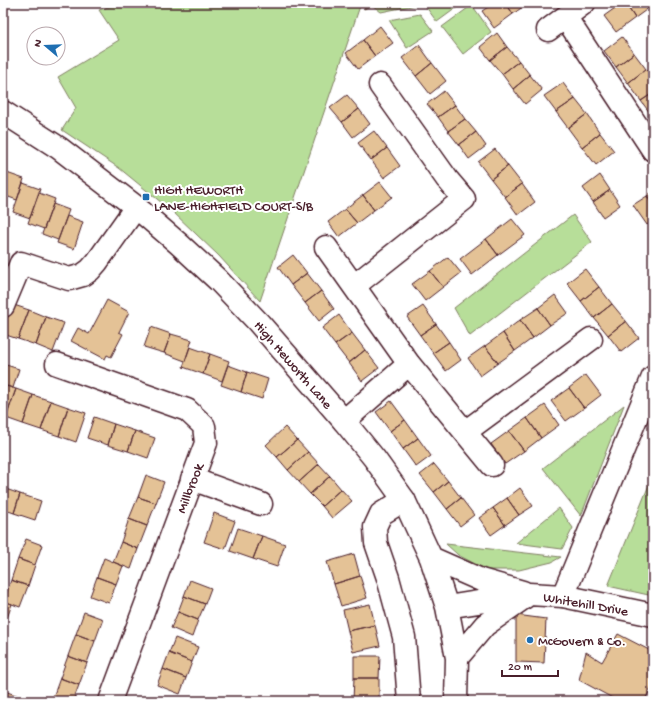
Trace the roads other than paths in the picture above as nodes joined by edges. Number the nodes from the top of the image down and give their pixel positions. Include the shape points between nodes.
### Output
1 (584, 3) edge
2 (566, 18) junction
3 (548, 30) dead end
4 (380, 85) dead end
5 (3, 112) edge
6 (653, 150) edge
7 (136, 207) junction
8 (326, 247) dead end
9 (354, 286) junction
10 (3, 306) edge
11 (591, 339) dead end
12 (57, 364) dead end
13 (410, 364) junction
14 (653, 377) edge
15 (344, 421) junction
16 (465, 432) junction
17 (492, 466) dead end
18 (192, 479) junction
19 (404, 500) junction
20 (261, 504) dead end
21 (431, 558) junction
22 (529, 594) junction
23 (563, 596) junction
24 (448, 607) junction
25 (653, 616) edge
26 (457, 658) junction
27 (110, 701) edge
28 (409, 701) edge
29 (456, 701) edge

1 - 2 street
2 - 3 street
2 - 6 street
4 - 9 street via 464,199
5 - 7 street, High Heworth Lane via 59,148
7 - 10 street via 90,270 77,278 69,279 22,263
7 - 15 street, High Heworth Lane via 218,280
8 - 9 street
9 - 13 street
11 - 16 street
12 - 18 street, Millbrook via 186,410 204,426 206,443
13 - 15 street
13 - 16 street
14 - 23 street
15 - 19 street, High Heworth Lane
16 - 17 street
18 - 20 street
18 - 27 street, Millbrook
19 - 21 street, High Heworth Lane
19 - 28 street via 382,514 375,527 376,543 404,637
21 - 22 street via 481,580
21 - 24 street, High Heworth Lane
22 - 23 street, Whitehill Drive
22 - 24 street, Whitehill Drive
22 - 26 street via 485,626
23 - 25 street, Whitehill Drive
24 - 26 street, High Heworth Lane
26 - 29 street, High Heworth Lane

